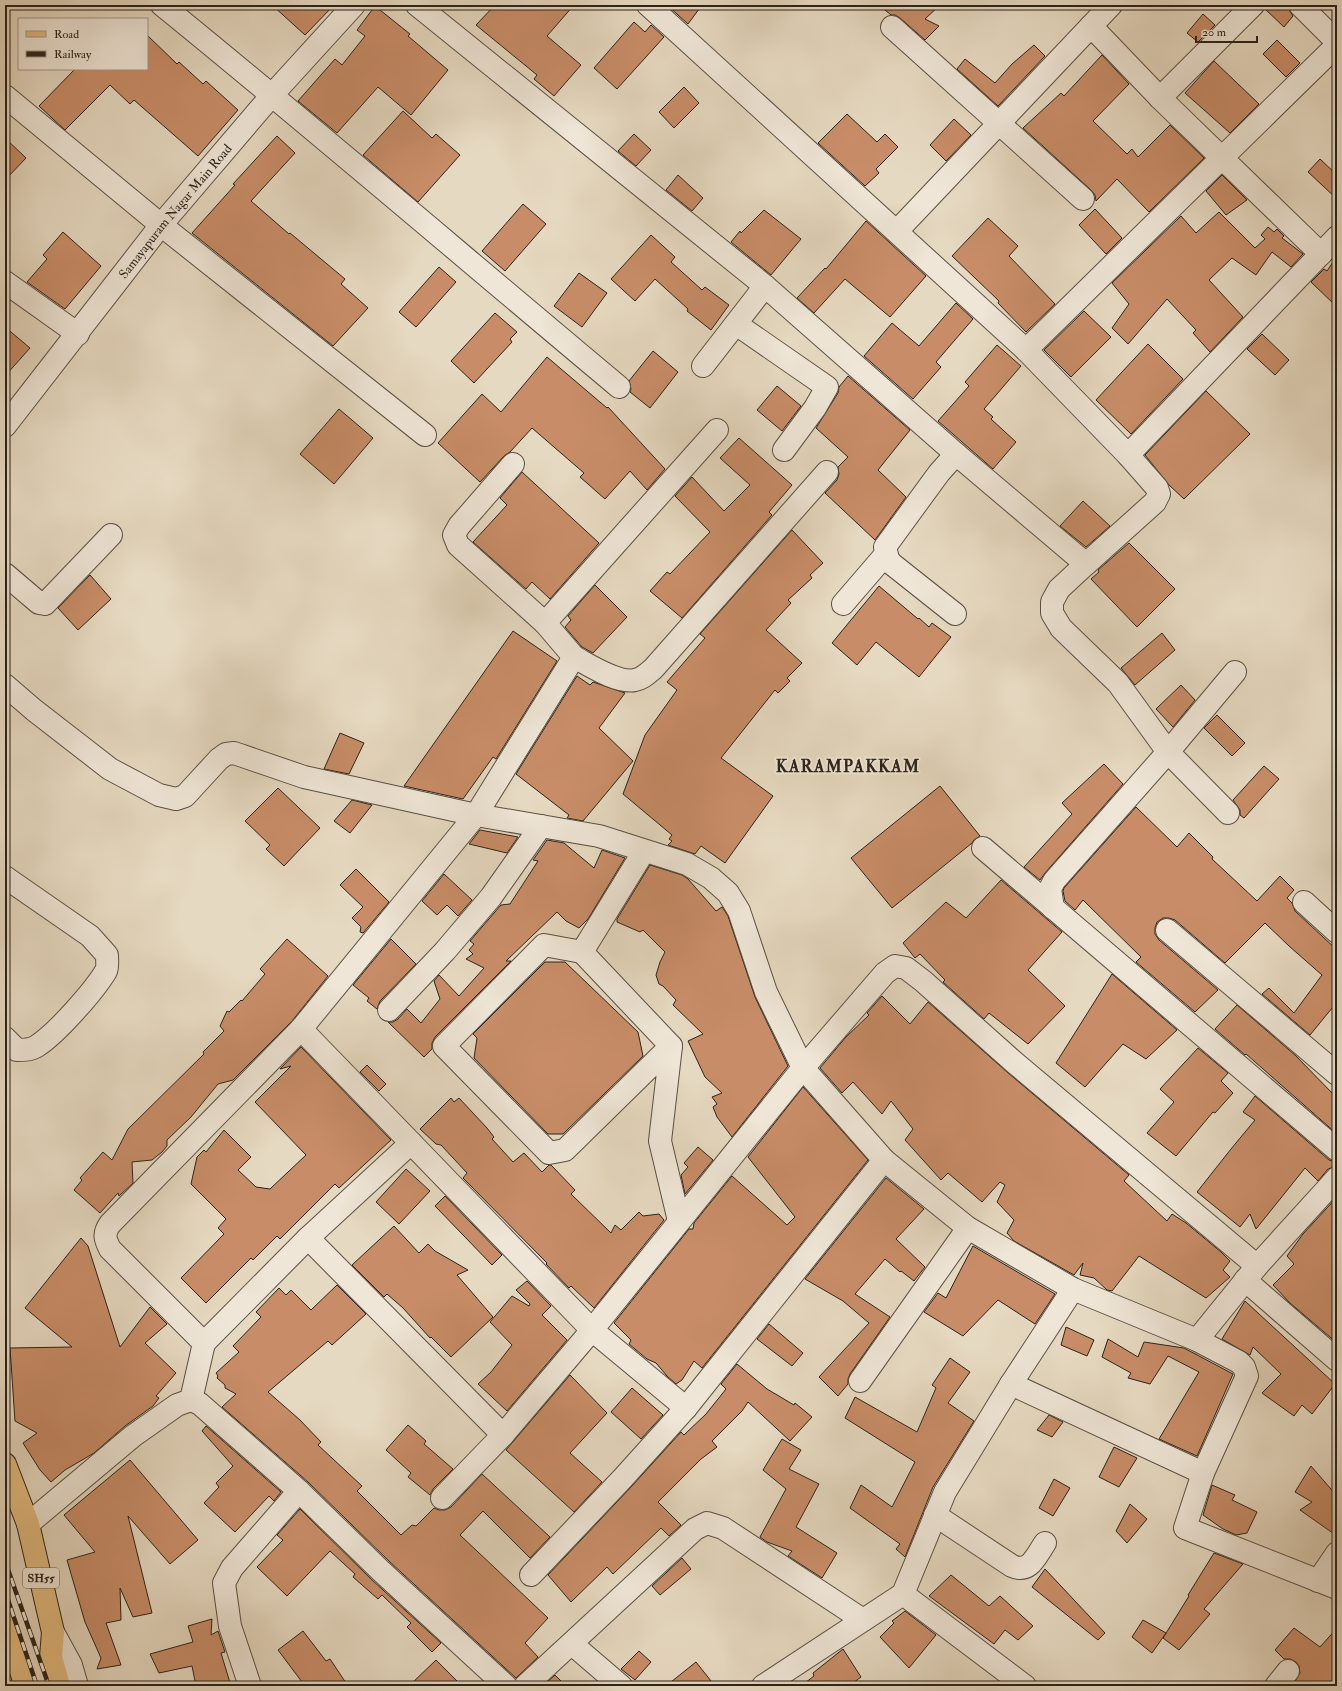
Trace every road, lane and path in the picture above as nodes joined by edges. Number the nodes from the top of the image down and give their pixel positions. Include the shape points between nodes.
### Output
1 (162, 5) edge
2 (354, 5) edge
3 (417, 5) edge
4 (648, 5) edge
5 (1111, 5) edge
6 (1253, 5) edge
7 (1300, 5) edge
8 (1091, 26) junction
9 (892, 27) dead end
10 (1337, 43) edge
11 (272, 95) junction
12 (5, 96) edge
13 (1160, 98) junction
14 (1000, 124) junction
15 (1222, 158) junction
16 (1083, 199) dead end
17 (161, 225) junction
18 (897, 231) junction
19 (1337, 237) edge
20 (1321, 254) junction
21 (5, 282) edge
22 (765, 286) junction
23 (736, 324) junction
24 (78, 334) junction
25 (1026, 350) junction
26 (703, 366) dead end
27 (619, 387) dead end
28 (5, 426) edge
29 (717, 430) dead end
30 (425, 435) dead end
31 (784, 450) dead end
32 (956, 454) junction
33 (1128, 455) junction
34 (513, 464) dead end
35 (826, 472) dead end
36 (111, 535) dead end
37 (886, 554) junction
38 (1086, 564) junction
39 (5, 574) edge
40 (843, 604) dead end
41 (955, 614) dead end
42 (545, 623) junction
43 (574, 657) junction
44 (1235, 672) dead end
45 (5, 685) edge
46 (1168, 752) junction
47 (1228, 813) dead end
48 (476, 815) junction
49 (541, 826) junction
50 (983, 848) dead end
51 (644, 850) junction
52 (5, 877) edge
53 (1304, 902) dead end
54 (1052, 908) junction
55 (1167, 930) dead end
56 (1337, 932) edge
57 (582, 952) junction
58 (389, 1010) dead end
59 (301, 1029) junction
60 (5, 1038) edge
61 (671, 1046) junction
62 (803, 1068) junction
63 (1337, 1074) edge
64 (411, 1143) junction
65 (1337, 1150) edge
66 (884, 1160) junction
67 (1337, 1178) edge
68 (680, 1221) junction
69 (968, 1228) junction
70 (308, 1238) junction
71 (1251, 1273) junction
72 (1073, 1289) junction
73 (592, 1330) junction
74 (1197, 1340) junction
75 (204, 1342) junction
76 (1337, 1360) edge
77 (860, 1381) dead end
78 (1011, 1384) junction
79 (190, 1400) junction
80 (686, 1408) junction
81 (503, 1435) junction
82 (5, 1464) edge
83 (1204, 1473) junction
84 (299, 1491) junction
85 (442, 1498) dead end
86 (935, 1515) junction
87 (28, 1524) junction
88 (1045, 1543) dead end
89 (1337, 1552) edge
90 (531, 1575) dead end
91 (1328, 1585) edge
92 (904, 1594) junction
93 (863, 1620) junction
94 (5, 1624) edge
95 (53, 1632) junction
96 (572, 1644) junction
97 (21, 1681) edge
98 (59, 1686) edge
99 (77, 1686) edge
100 (250, 1686) edge
101 (506, 1686) edge
102 (525, 1686) edge
103 (621, 1686) edge
104 (763, 1686) edge
105 (1025, 1686) edge

1 - 11 street
2 - 11 street, Samayapuram Nagar Main Road
3 - 22 street
4 - 18 street
5 - 8 street
6 - 13 street
7 - 10 street
8 - 13 street
8 - 14 street
9 - 14 street
10 - 15 street
11 - 17 street, Samayapuram Nagar Main Road
11 - 27 street
12 - 17 street
13 - 15 street
14 - 16 street
14 - 18 street
15 - 20 street
15 - 25 street
17 - 24 street, Samayapuram Nagar Main Road
17 - 30 street
18 - 25 street
19 - 20 street
20 - 33 street
21 - 24 street
22 - 23 street
22 - 32 street
23 - 26 street
23 - 31 street via 827,387
24 - 28 street, Samayapuram Nagar Main Road
25 - 33 street
29 - 42 street
32 - 37 street via 885,547
32 - 38 street
33 - 38 street via 1157,488 1159,494 1154,502
34 - 42 street via 454,534 458,544
35 - 43 street via 653,669 642,678 633,681 620,680
36 - 39 street via 45,604 39,603
37 - 40 street
37 - 41 street via 892,564
38 - 46 street via 1059,589 1052,602 1052,613 1062,628 1118,683
42 - 43 street
43 - 48 street
44 - 46 street
45 - 48 street via 110,769 159,795 176,798 185,796 219,759 226,754 234,753 304,777
46 - 47 street
46 - 54 street via 1054,881 1050,889
48 - 49 street
48 - 59 street
49 - 51 street via 599,836
49 - 58 street via 491,898
50 - 54 street
51 - 57 street
51 - 62 street via 687,864 711,878 728,893 739,911 766,992
52 - 60 street via 90,936 107,956 107,969 91,992 37,1047 16,1050
53 - 56 street
54 - 65 street
55 - 63 street
57 - 61 street
57 - 61 street via 544,944 444,1046 549,1153 565,1150
59 - 64 street
59 - 75 street via 105,1230 110,1250
61 - 68 street via 660,1141
62 - 66 street
62 - 68 street
62 - 71 street via 885,973 895,966 906,968
64 - 70 street
64 - 73 street
66 - 69 street
66 - 80 street
67 - 71 street
68 - 73 street
69 - 72 street
69 - 77 street
70 - 75 street
70 - 81 street
71 - 74 street
71 - 76 street
72 - 74 street
72 - 78 street
73 - 80 street
73 - 81 street
74 - 83 street via 1239,1362 1247,1376
75 - 79 street
78 - 83 street
78 - 86 street via 945,1492
79 - 84 street via 200,1404
79 - 87 street via 177,1405 133,1436
80 - 90 street
81 - 85 street
82 - 87 main road, SH55
83 - 91 street via 1185,1528
84 - 100 street via 232,1568 224,1583 230,1626
84 - 101 street via 381,1571
86 - 88 street via 1019,1569 1026,1568
86 - 92 street
87 - 95 main road, SH55
89 - 91 street
92 - 93 street
92 - 105 street
93 - 96 street via 723,1528 707,1523 695,1529
93 - 104 street
94 - 97 main road
95 - 98 main road, SH55 via 51,1657
95 - 99 street via 71,1666
96 - 102 street
96 - 103 street

